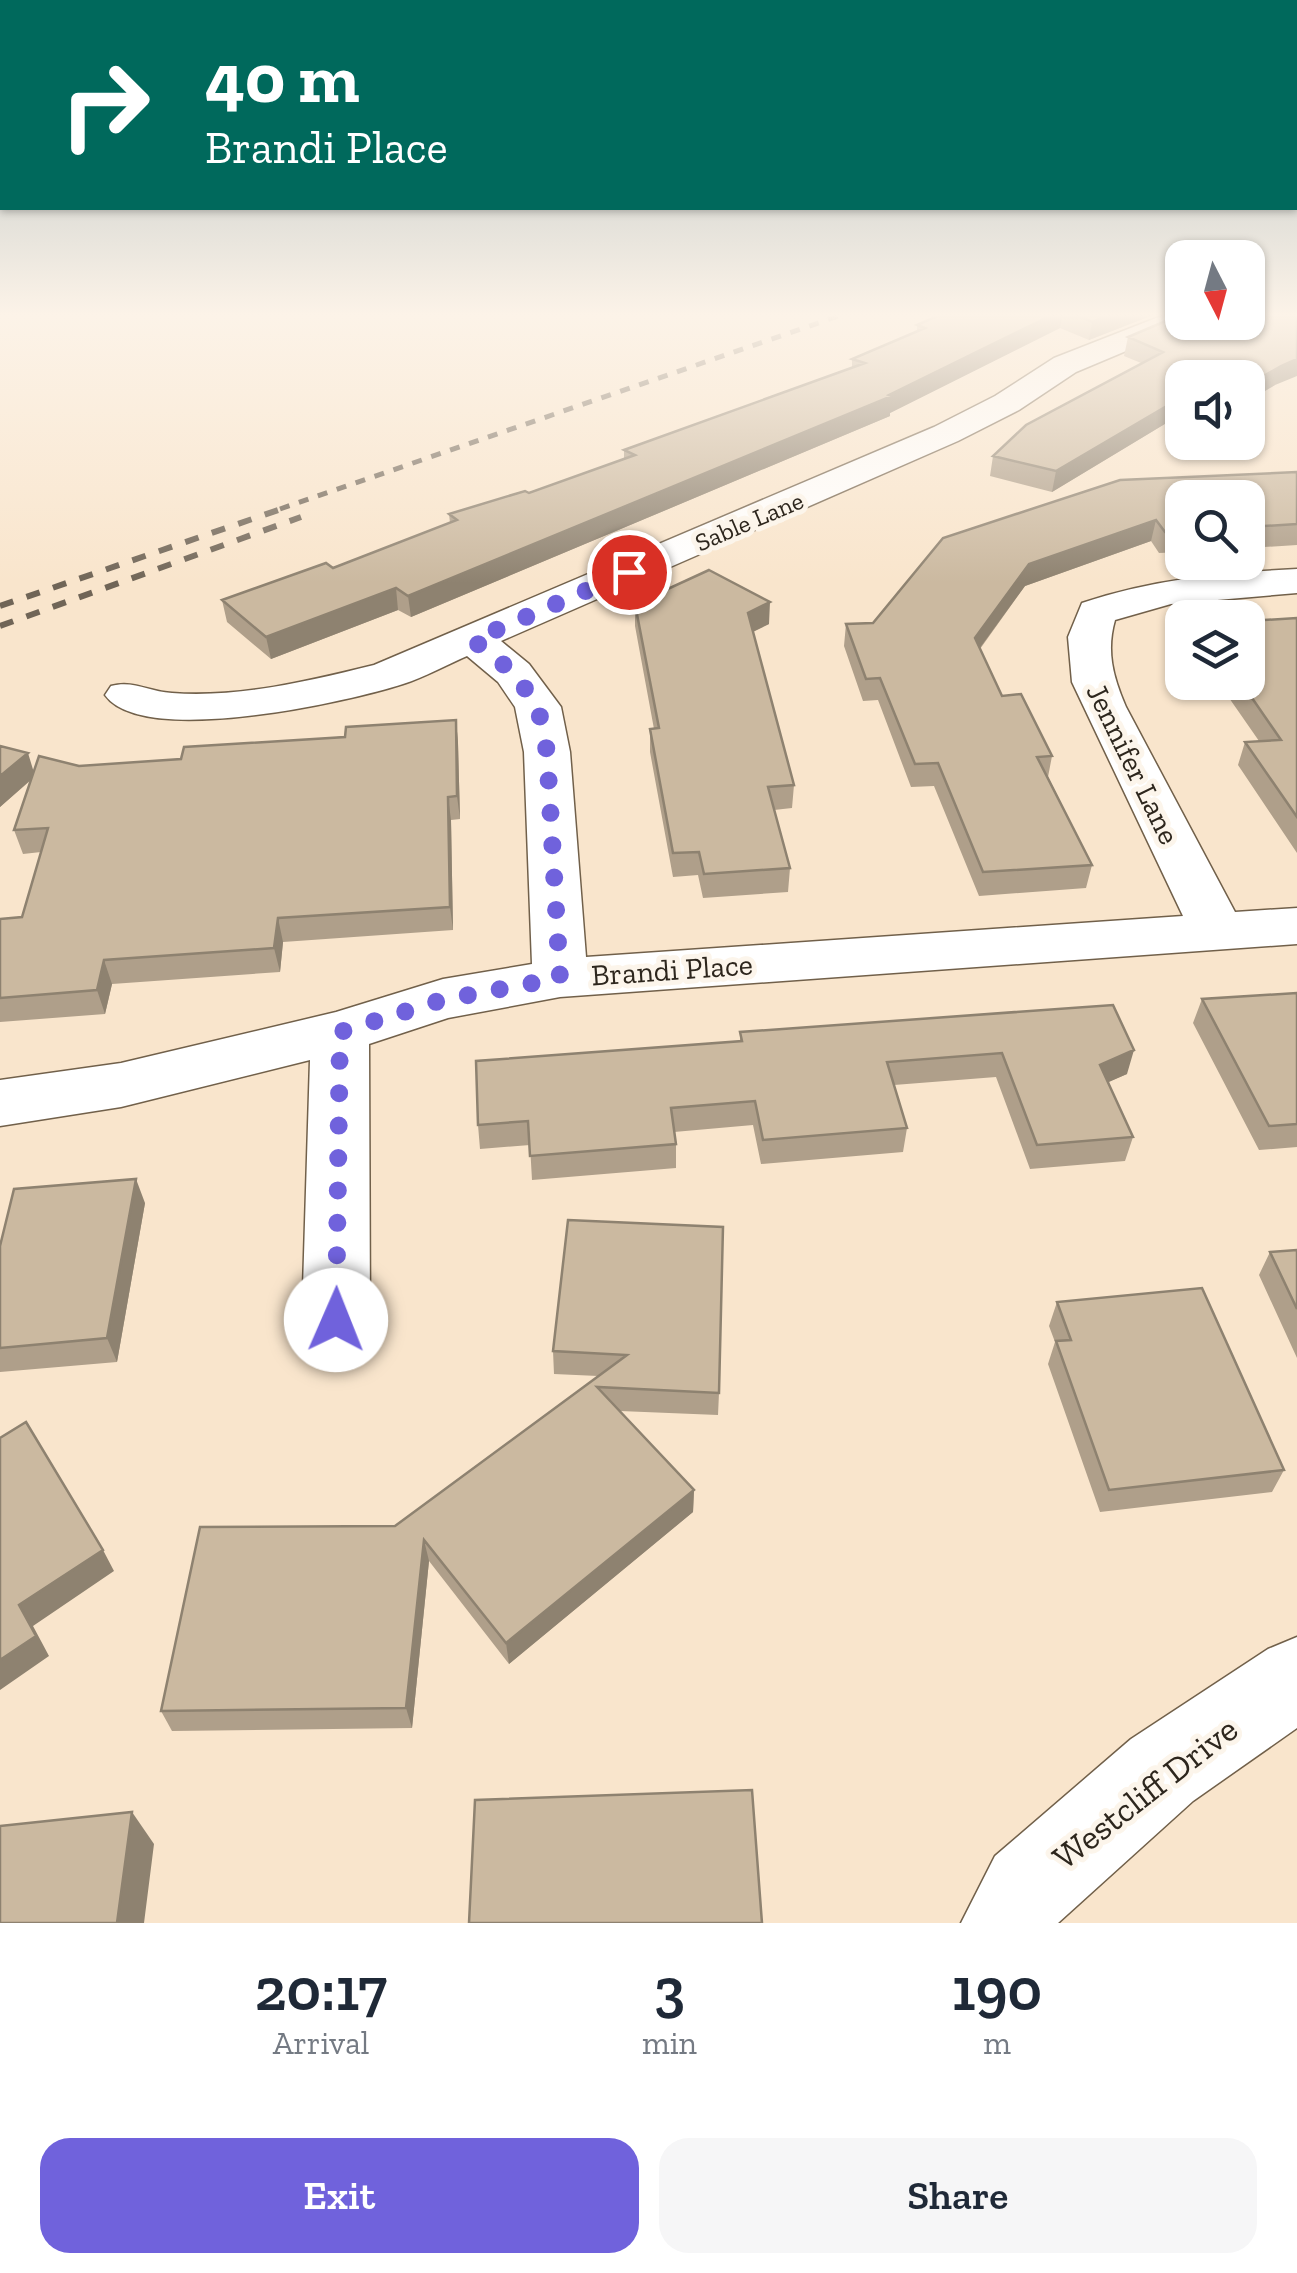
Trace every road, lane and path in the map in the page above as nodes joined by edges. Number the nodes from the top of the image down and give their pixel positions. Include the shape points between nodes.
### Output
1 (1007, 403) edge
2 (1297, 581) edge
3 (473, 640) junction
4 (127, 695) dead end
5 (1297, 926) edge
6 (1218, 932) junction
7 (560, 978) junction
8 (340, 1032) junction
9 (0, 1103) edge
10 (336, 1320) dead end
11 (1297, 1678) edge
12 (1007, 1923) edge

1 - 3 street, Sable Lane
2 - 6 street, Jennifer Lane via 1193,587 1130,599 1097,612 1086,638 1087,671 1103,707
3 - 4 street, Sable Lane via 389,674 304,696 168,707
3 - 7 street via 514,673 538,707 547,752
5 - 6 street, Brandi Place
6 - 7 street, Brandi Place
7 - 8 street, Brandi Place via 442,1000
8 - 9 street, Brandi Place via 121,1085
8 - 10 street
11 - 12 street, Westcliff Drive via 1162,1770 1027,1888

